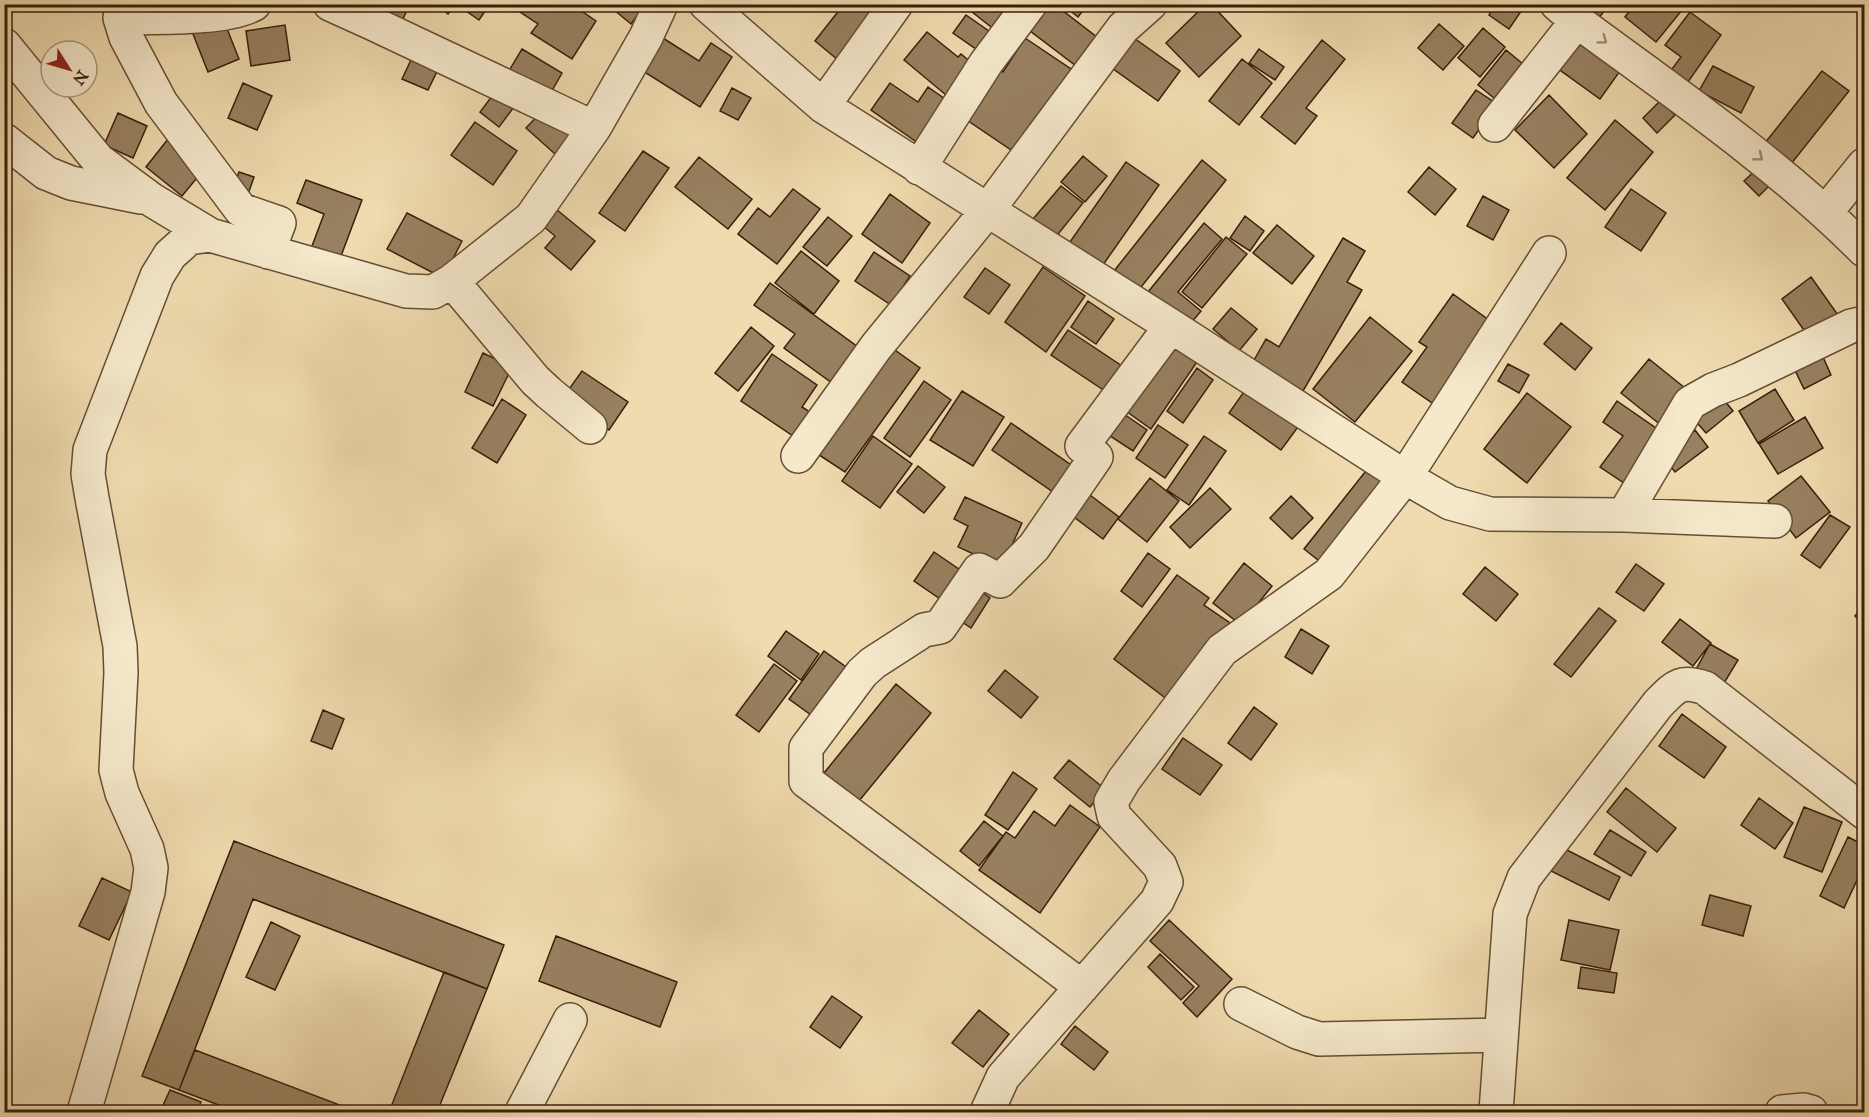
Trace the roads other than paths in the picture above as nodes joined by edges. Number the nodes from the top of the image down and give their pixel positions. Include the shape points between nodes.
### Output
1 (254, 4) edge
2 (330, 4) edge
3 (661, 4) edge
4 (706, 4) edge
5 (896, 4) edge
6 (1030, 4) edge
7 (1150, 4) edge
8 (121, 11) edge
9 (1567, 13) edge
10 (4, 45) edge
11 (823, 106) junction
12 (1495, 125) dead end
13 (594, 128) junction
14 (4, 140) edge
15 (1864, 165) edge
16 (919, 168) junction
17 (152, 200) junction
18 (987, 211) junction
19 (1826, 212) junction
20 (210, 234) junction
21 (1864, 250) edge
22 (268, 252) junction
23 (1549, 253) dead end
24 (452, 281) junction
25 (1864, 323) edge
26 (1171, 326) junction
27 (591, 427) dead end
28 (798, 456) dead end
29 (1405, 477) junction
30 (1624, 515) junction
31 (1775, 520) dead end
32 (1864, 812) edge
33 (1082, 987) junction
34 (1241, 1004) dead end
35 (570, 1020) dead end
36 (1501, 1035) junction
37 (84, 1113) edge
38 (522, 1113) edge
39 (987, 1113) edge
40 (1496, 1113) edge
41 (1782, 1113) edge
42 (1811, 1113) edge

1 - 8 street via 245,10 195,16
2 - 13 street
3 - 13 street
4 - 11 street
5 - 11 street
6 - 16 street via 986,63
7 - 18 street via 1123,28
8 - 22 street via 126,38 161,104 241,210 279,223
9 - 12 street
9 -> 19 street via 1734,136
10 - 17 street via 98,160
11 - 16 street
13 - 24 street via 531,218
14 - 17 street via 46,173 71,183
15 - 19 street
16 - 18 street
17 - 20 street
18 - 26 street
18 - 28 street via 876,347
19 - 21 street
20 - 22 street
20 - 37 street via 189,238 170,255 157,276 90,450 88,474 120,646 116,770 151,868 148,892
22 - 24 street via 406,291 433,292
23 - 29 street
24 - 27 street via 535,380
25 - 30 street via 1690,403
26 - 29 street
26 - 33 street via 1082,446 1096,457 1034,547 1000,581 979,570 940,627 924,630 873,663 806,748 806,781
29 - 30 street via 1450,503 1490,514
29 - 33 street via 1329,574 1222,650 1124,780 1111,802 1114,816 1160,866 1166,882 1157,901
30 - 31 street
32 - 36 street via 1705,688 1692,683 1675,687 1524,878 1510,914
33 - 39 street via 1003,1077
34 - 36 street via 1296,1032 1319,1039
35 - 38 street
36 - 40 street
41 - 42 street

